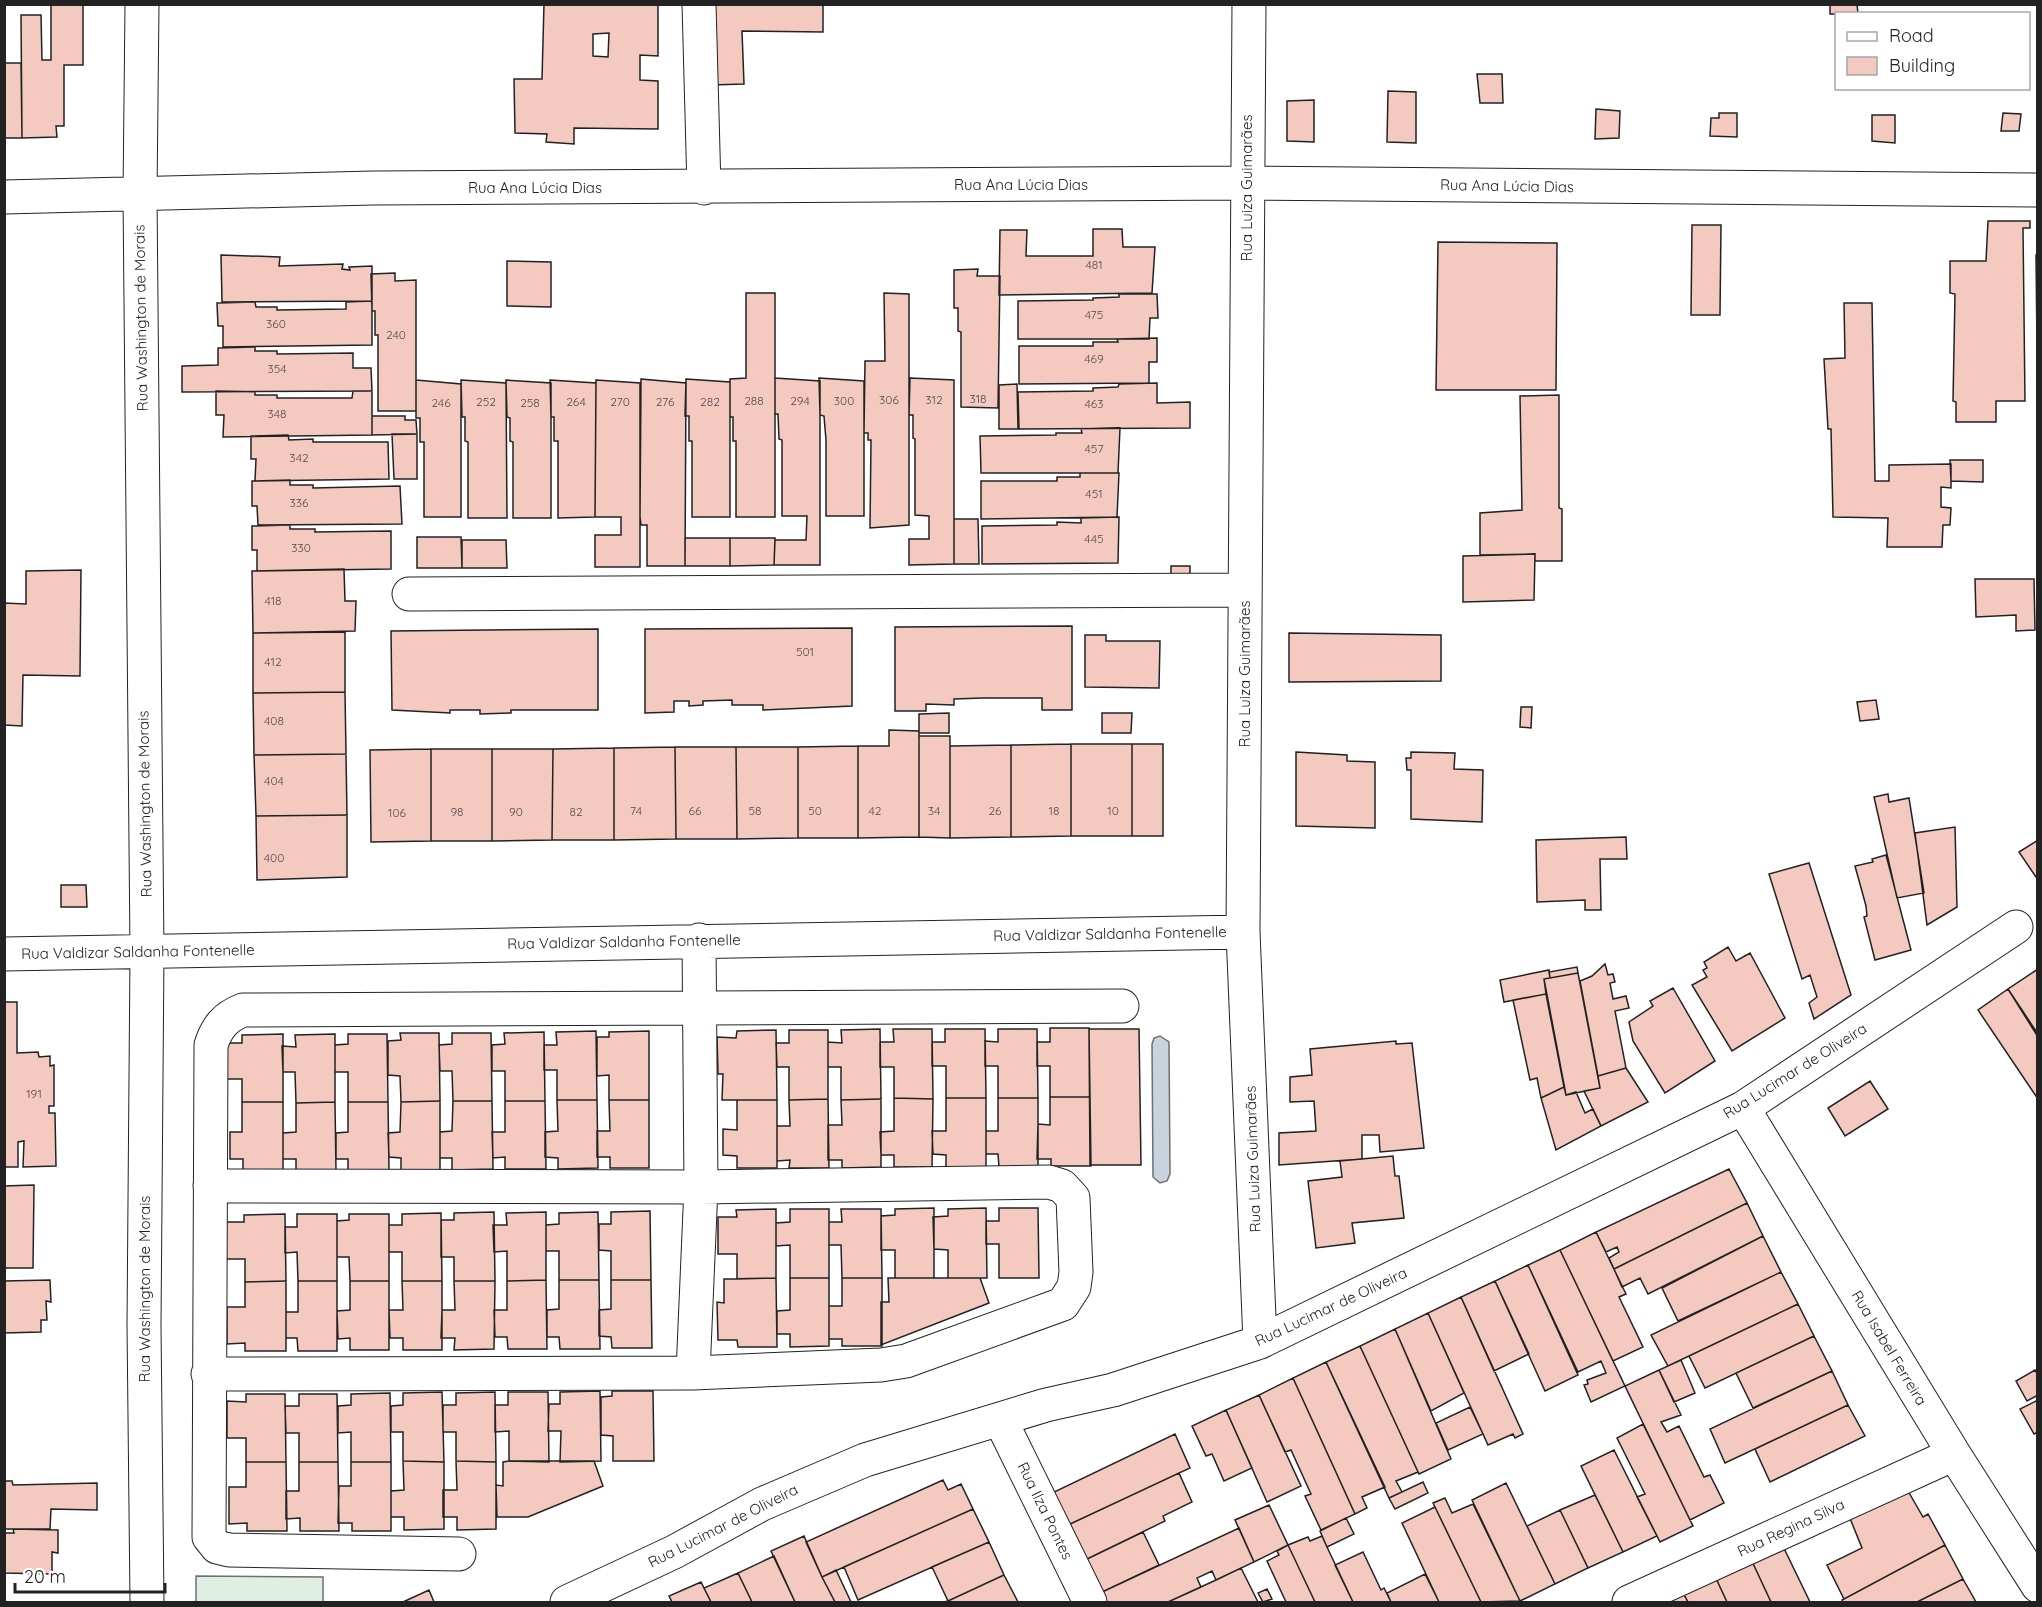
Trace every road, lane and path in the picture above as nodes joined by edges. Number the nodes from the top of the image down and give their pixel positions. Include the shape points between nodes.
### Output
1 (142, 4) edge
2 (699, 4) edge
3 (1249, 4) edge
4 (1247, 183) junction
5 (704, 188) junction
6 (2037, 190) edge
7 (140, 195) junction
8 (4, 197) edge
9 (1245, 590) junction
10 (410, 594) dead end
11 (2016, 927) dead end
12 (1243, 932) junction
13 (699, 940) junction
14 (147, 953) junction
15 (4, 954) edge
16 (700, 1006) junction
17 (1122, 1006) dead end
18 (1743, 1107) junction
19 (210, 1186) junction
20 (701, 1188) junction
21 (1260, 1342) junction
22 (693, 1373) junction
23 (208, 1374) junction
24 (1000, 1419) junction
25 (1954, 1454) junction
26 (459, 1554) dead end
27 (2037, 1586) edge
28 (147, 1602) edge
29 (567, 1602) edge
30 (1090, 1602) edge
31 (1629, 1602) edge

1 - 7 street, Rua Washington de Morais
2 - 5 street
3 - 4 street, Rua Luiza Guimarães
4 - 5 street, Rua Ana Lúcia Dias
4 - 6 street, Rua Ana Lúcia Dias
4 - 9 street, Rua Luiza Guimarães
5 - 7 street, Rua Ana Lúcia Dias via 373,188
7 - 8 street, Rua Ana Lúcia Dias
7 - 14 street, Rua Washington de Morais
9 - 10 street
9 - 12 street, Rua Luiza Guimarães
11 - 18 street, Rua Lucimar de Oliveira
12 - 13 street, Rua Valdizar Saldanha Fontenelle
12 - 21 street, Rua Luiza Guimarães
13 - 14 street, Rua Valdizar Saldanha Fontenelle
13 - 16 street
14 - 15 street, Rua Valdizar Saldanha Fontenelle
14 - 28 street, Rua Washington de Morais via 144,1325
16 - 17 street
16 - 19 street via 243,1010 228,1016 211,1045
16 - 20 street
18 - 21 street, Rua Lucimar de Oliveira
18 - 25 street, Rua Isabel Ferreira
19 - 20 street
19 - 23 street
20 - 22 street
20 - 22 street via 1049,1182 1062,1186 1073,1198 1076,1272 1074,1287 1063,1304 906,1361
21 - 24 street, Rua Lucimar de Oliveira via 1113,1390
22 - 23 street
23 - 26 street via 209,1537 218,1547
24 - 29 street, Rua Lucimar de Oliveira via 865,1460 762,1504 674,1552
24 - 30 street, Rua Ilza Pontes
25 - 27 street, Rua Isabel Ferreira
25 - 31 street, Rua Regina Silva

